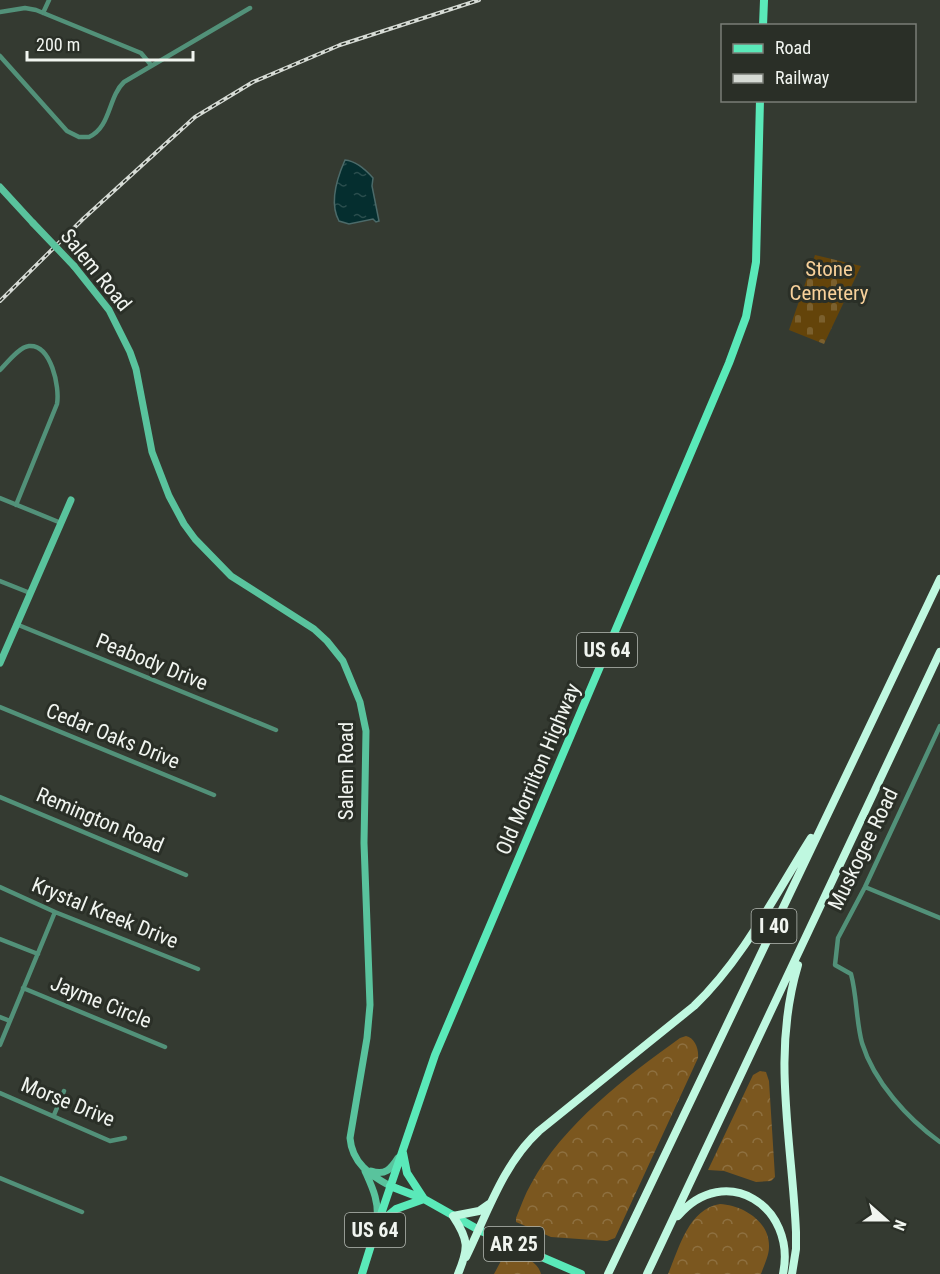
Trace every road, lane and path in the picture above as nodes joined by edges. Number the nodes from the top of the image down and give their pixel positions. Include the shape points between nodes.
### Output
1 (49, 0) edge
2 (764, 0) edge
3 (250, 8) dead end
4 (0, 12) edge
5 (43, 13) junction
6 (763, 24) edge
7 (0, 56) edge
8 (151, 65) junction
9 (760, 102) edge
10 (0, 187) edge
11 (0, 370) edge
12 (0, 498) edge
13 (72, 500) dead end
14 (16, 505) junction
15 (61, 523) junction
16 (940, 579) edge
17 (0, 581) edge
18 (30, 593) junction
19 (16, 624) junction
20 (940, 652) edge
21 (0, 663) edge
22 (0, 707) edge
23 (940, 726) edge
24 (276, 730) dead end
25 (214, 795) dead end
26 (0, 797) edge
27 (830, 807) junction
28 (186, 875) dead end
29 (0, 887) edge
30 (864, 887) junction
31 (55, 912) junction
32 (940, 918) edge
33 (808, 934) junction
34 (0, 939) edge
35 (38, 954) junction
36 (198, 969) dead end
37 (23, 988) junction
38 (0, 1017) edge
39 (10, 1021) junction
40 (0, 1045) edge
41 (165, 1047) dead end
42 (64, 1091) dead end
43 (0, 1093) edge
44 (54, 1115) junction
45 (125, 1138) dead end
46 (940, 1142) edge
47 (403, 1151) junction
48 (364, 1169) junction
49 (0, 1178) edge
50 (390, 1186) junction
51 (498, 1191) junction
52 (424, 1199) junction
53 (82, 1212) dead end
54 (453, 1216) junction
55 (377, 1226) junction
56 (669, 1228) junction
57 (479, 1230) junction
58 (466, 1257) junction
59 (578, 1273) edge
60 (362, 1274) edge
61 (458, 1274) edge
62 (608, 1274) edge
63 (647, 1274) edge
64 (783, 1274) edge
65 (792, 1274) edge

1 - 5 street
2 - 6 main road
3 - 8 street
4 - 5 street via 25,8
5 - 8 street via 141,53
7 - 8 street via 67,131 79,137 99,131 120,86
9 - 47 main road, Old Morrilton Highway / US 64 via 756,262 746,317 435,1055
10 - 48 main road, Salem Road, bridge via 109,310 136,369 152,452 184,524 231,576 327,641 343,661 360,702 366,731 364,843 370,1005 350,1148
11 - 14 street via 24,348 38,348 54,369 58,387 58,398
12 - 14 street
13 - 15 main road
14 - 15 street
15 - 18 main road
16 - 27 highway, I 40
17 - 18 street
18 - 19 main road
19 - 21 main road
19 - 24 street, Peabody Drive
20 - 33 highway, I 40
22 - 25 street, Cedar Oaks Drive
23 - 30 street, Muskogee Road
26 - 28 street, Remington Road
27 - 51 highway via 717,982 694,1006 533,1136 518,1153
27 - 62 highway, I 40
29 - 31 street, Krystal Kreek Drive
30 - 32 street
30 - 46 street, Muskogee Road via 838,938 835,965 851,974 862,1043 874,1068 891,1094 924,1131
31 - 35 street
31 - 36 street, Krystal Kreek Drive
33 - 56 highway, I 40
33 - 65 highway via 790,995 784,1041 796,1232
34 - 35 street
35 - 37 street
37 - 39 street
37 - 41 street, Jayme Circle
38 - 39 street
39 - 40 street
42 - 44 street
43 - 44 street, Morse Drive
44 - 45 street, Morse Drive via 110,1141
47 - 48 main road via 388,1171
47 - 50 main road, Old Morrilton Highway / US 64
47 - 52 main road via 407,1173
48 - 50 main road, Salem Road
48 - 55 main road via 377,1201
49 - 53 street
50 - 52 main road, Salem Road / AR 25
50 - 55 main road, Old Morrilton Highway / US 64
51 - 54 highway via 483,1210
51 - 57 highway
52 - 54 main road, Salem Road / AR 25
52 - 55 main road via 396,1209
54 - 57 main road, Salem Road / AR 25
54 - 58 highway via 465,1235
55 - 60 main road, Old Morrilton Highway / US 64
56 - 63 highway, I 40
56 - 64 highway via 686,1207 702,1197 723,1192 746,1196 767,1208 780,1227 786,1253
57 - 58 highway
57 - 59 main road, Salem Road / AR 25
58 - 61 highway

